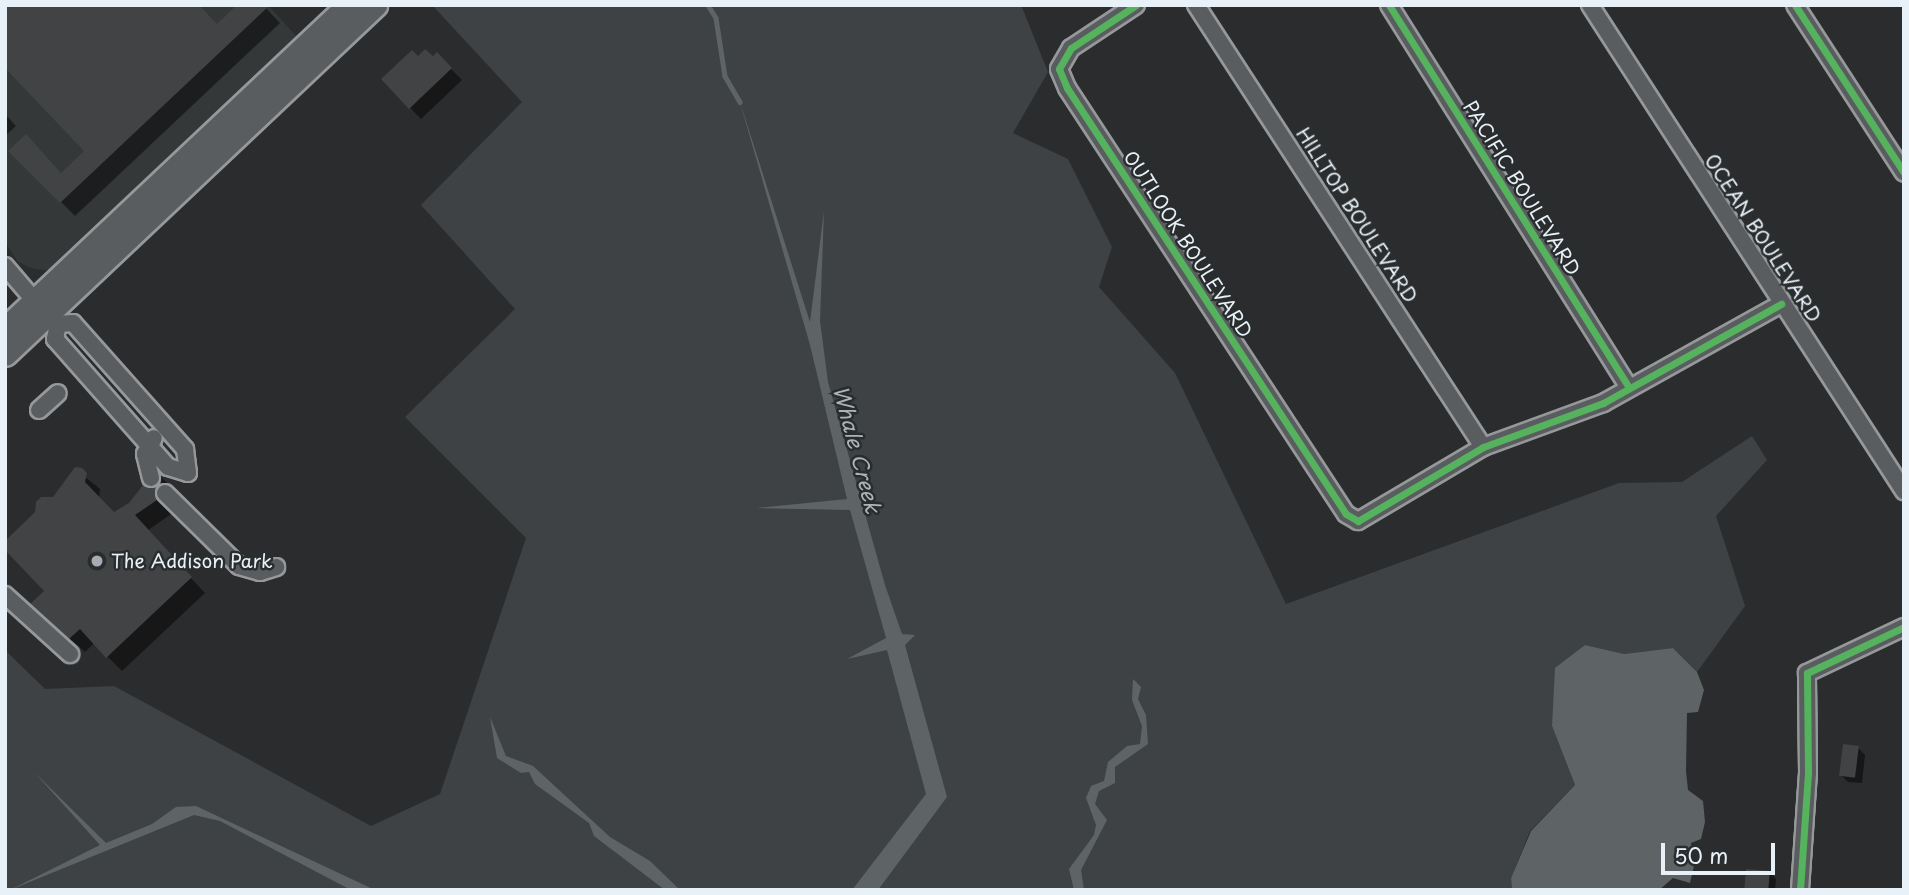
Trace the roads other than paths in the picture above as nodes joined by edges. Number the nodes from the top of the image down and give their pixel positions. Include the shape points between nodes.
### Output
1 (349, 5) edge
2 (375, 5) edge
3 (1136, 5) edge
4 (1196, 5) edge
5 (1389, 5) edge
6 (1590, 5) edge
7 (1795, 5) edge
8 (1904, 173) edge
9 (5, 266) edge
10 (1781, 304) junction
11 (47, 312) junction
12 (5, 329) edge
13 (5, 354) edge
14 (1629, 388) junction
15 (58, 393) dead end
16 (39, 410) dead end
17 (164, 426) junction
18 (149, 444) junction
19 (1483, 447) junction
20 (151, 478) dead end
21 (1904, 491) edge
22 (164, 493) dead end
23 (276, 567) dead end
24 (5, 595) edge
25 (1904, 627) edge
26 (70, 654) dead end
27 (1800, 890) edge

1 - 11 highway
2 - 11 highway
3 - 19 street, OUTLOOK BOULEVARD via 1071,48 1059,69 1067,88 1346,514 1358,521
4 - 19 street, HILLTOP BOULEVARD
5 - 14 street, PACIFIC BOULEVARD
6 - 10 street, OCEAN BOULEVARD
7 - 8 street
9 - 11 street
10 - 14 street
10 - 21 street, OCEAN BOULEVARD
11 - 12 highway
11 - 13 highway
11 - 17 street via 73,323
11 - 18 street via 55,339
14 - 19 street via 1603,403
15 - 16 street
17 - 18 street
17 - 18 street via 185,449 188,473 168,467
18 - 20 street via 144,462
22 - 23 street via 239,566 260,572
24 - 26 street
25 - 27 street via 1807,673 1808,773

